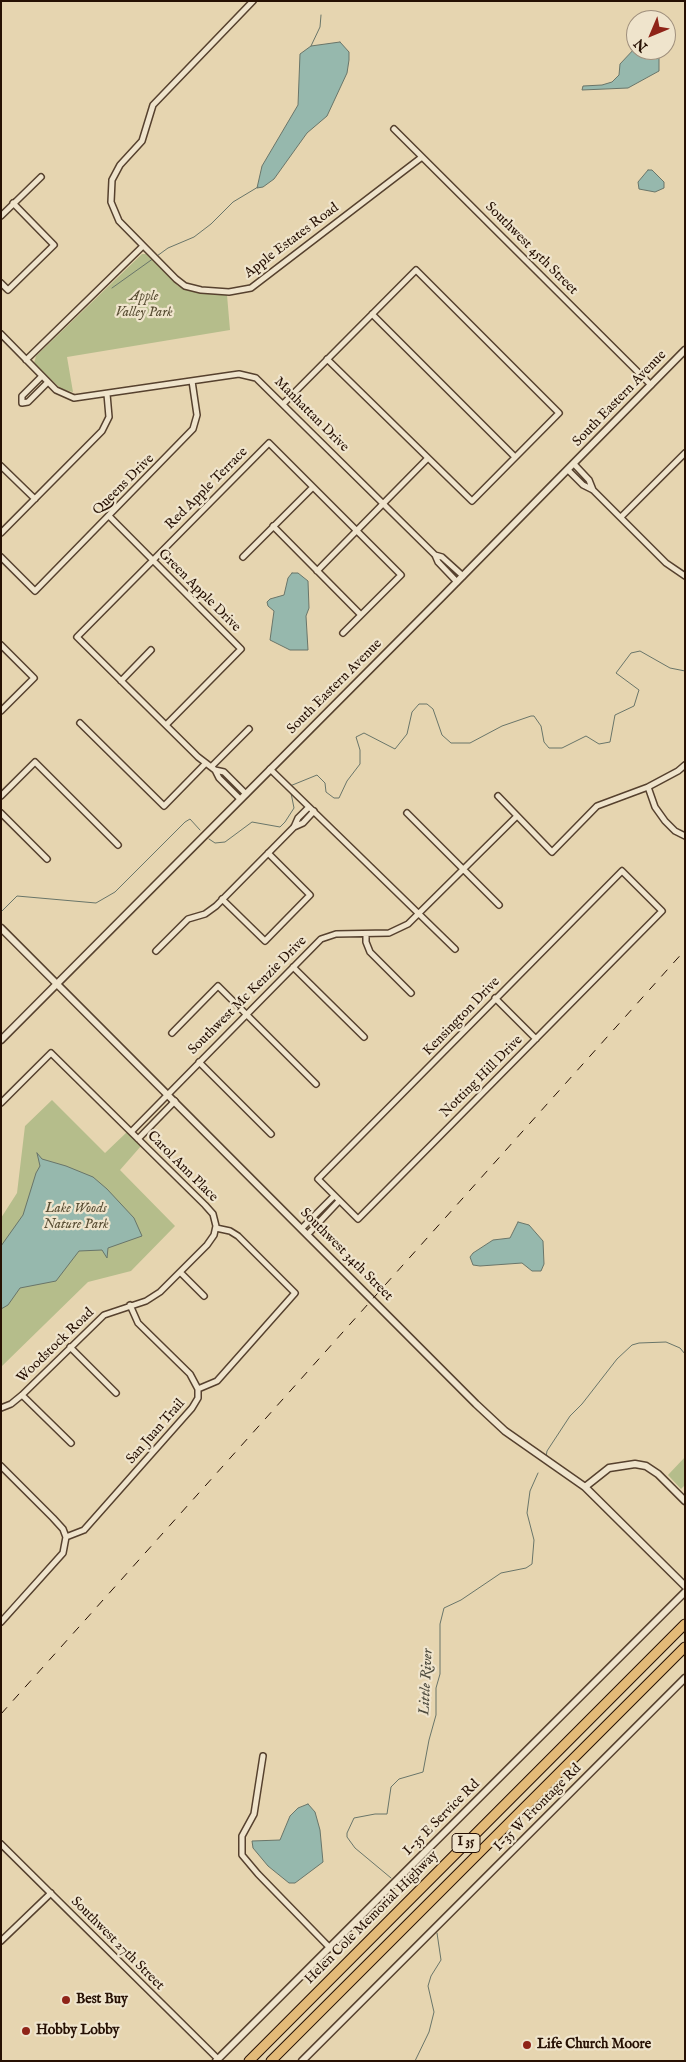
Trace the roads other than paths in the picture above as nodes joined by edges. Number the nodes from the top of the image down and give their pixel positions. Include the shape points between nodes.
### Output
1 (253, 1) edge
2 (394, 129) dead end
3 (422, 156) junction
4 (41, 177) dead end
5 (13, 204) junction
6 (1, 216) edge
7 (143, 246) junction
8 (1, 284) edge
9 (372, 314) junction
10 (1, 334) edge
11 (685, 350) edge
12 (327, 359) junction
13 (26, 360) junction
14 (42, 376) junction
15 (192, 381) junction
16 (48, 382) junction
17 (651, 385) junction
18 (107, 394) junction
19 (283, 404) junction
20 (685, 453) edge
21 (515, 457) junction
22 (428, 458) junction
23 (574, 464) junction
24 (1, 466) edge
25 (568, 470) junction
26 (313, 487) junction
27 (593, 490) junction
28 (35, 499) junction
29 (384, 504) junction
30 (109, 516) junction
31 (621, 517) junction
32 (273, 526) junction
33 (357, 531) junction
34 (1, 533) edge
35 (435, 555) junction
36 (1, 557) edge
37 (243, 557) dead end
38 (153, 560) junction
39 (317, 571) junction
40 (463, 576) junction
41 (685, 576) edge
42 (457, 582) junction
43 (361, 615) junction
44 (343, 633) dead end
45 (1, 645) edge
46 (151, 650) dead end
47 (121, 680) junction
48 (1, 711) edge
49 (80, 723) dead end
50 (166, 725) junction
51 (249, 728) dead end
52 (206, 763) junction
53 (685, 765) edge
54 (213, 768) junction
55 (270, 769) junction
56 (648, 787) junction
57 (246, 794) junction
58 (1, 796) edge
59 (498, 796) dead end
60 (240, 799) junction
61 (310, 807) junction
62 (314, 811) junction
63 (408, 813) dead end
64 (1, 814) edge
65 (517, 816) junction
66 (294, 827) junction
67 (685, 836) edge
68 (118, 845) dead end
69 (268, 853) junction
70 (47, 859) dead end
71 (464, 870) junction
72 (222, 899) junction
73 (499, 905) dead end
74 (662, 911) joint
75 (420, 914) junction
76 (1, 928) edge
77 (366, 934) junction
78 (455, 949) dead end
79 (156, 951) dead end
80 (293, 967) junction
81 (56, 983) junction
82 (411, 993) dead end
83 (495, 998) junction
84 (246, 1014) junction
85 (172, 1033) dead end
86 (364, 1037) dead end
87 (536, 1039) junction
88 (1, 1040) edge
89 (199, 1062) junction
90 (316, 1084) dead end
91 (168, 1094) junction
92 (175, 1101) junction
93 (1, 1102) edge
94 (132, 1132) junction
95 (271, 1134) dead end
96 (138, 1139) junction
97 (318, 1178) joint
98 (334, 1196) junction
99 (339, 1201) junction
100 (216, 1228) junction
101 (302, 1228) junction
102 (308, 1234) junction
103 (180, 1272) junction
104 (204, 1296) dead end
105 (130, 1305) junction
106 (70, 1347) junction
107 (198, 1388) junction
108 (116, 1393) dead end
109 (22, 1395) junction
110 (1, 1408) edge
111 (71, 1443) dead end
112 (1, 1466) edge
113 (585, 1487) junction
114 (685, 1501) edge
115 (66, 1537) junction
116 (685, 1586) edge
117 (685, 1592) edge
118 (1, 1622) edge
119 (685, 1624) edge
120 (685, 1647) edge
121 (685, 1678) edge
122 (263, 1756) dead end
123 (1, 1844) edge
124 (50, 1893) junction
125 (2, 1939) edge
126 (330, 1948) junction
127 (217, 2060) edge
128 (249, 2061) edge
129 (271, 2061) edge
130 (302, 2061) edge

1 - 7 street, Apple Estates Road via 153,105 142,141 114,175 110,202 119,221
2 - 3 street, Southwest 45th Street
3 - 7 street, Apple Estates Road via 260,282 245,290 185,286
3 - 17 street, Southwest 45th Street
4 - 5 street
5 - 6 street
5 - 8 street via 54,245 8,290
7 - 13 street
9 - 12 street
9 - 21 street
9 - 21 street via 416,270 559,413
10 - 13 street, Manhattan Drive
11 - 17 street, South Eastern Avenue
12 - 19 street
12 - 22 street
13 - 14 street, Manhattan Drive
14 - 16 street, Manhattan Drive
14 - 16 street via 22,396 22,403 28,402
15 - 18 street, Manhattan Drive
15 - 19 street, Manhattan Drive via 246,375 260,381
15 - 30 street, Queens Drive via 197,415 193,429
16 - 18 street, Manhattan Drive via 61,394 74,398
17 - 23 street, South Eastern Avenue
18 - 28 street via 110,413 106,426
19 - 29 street, Manhattan Drive
20 - 31 street
21 - 22 street via 472,501
22 - 29 street
23 - 25 street, South Eastern Avenue
23 - 27 street via 589,480
24 - 28 street
25 - 27 street
25 - 40 street, South Eastern Avenue
26 - 32 street
26 - 33 street
26 - 38 street, Red Apple Terrace via 269,443
27 - 31 street
28 - 34 street
29 - 33 street
29 - 35 street, Manhattan Drive
30 - 36 street, Queens Drive via 35,591
30 - 38 street, Green Apple Drive
31 - 41 street via 666,563
32 - 37 street
32 - 39 street
33 - 39 street
33 - 43 street via 401,575
35 - 40 street, Manhattan Drive via 442,557
35 - 42 street, Manhattan Drive
38 - 47 street, Red Apple Terrace via 77,637
38 - 50 street, Green Apple Drive via 241,649
39 - 43 street
40 - 42 street, South Eastern Avenue
42 - 55 street, South Eastern Avenue
43 - 44 street
45 - 48 street via 34,678
46 - 47 street
47 - 50 street
49 - 52 street via 164,806
50 - 52 street
51 - 54 street
52 - 54 street
53 - 56 street
54 - 57 street via 224,772
54 - 60 street via 218,778
55 - 57 street, South Eastern Avenue
55 - 61 street
56 - 65 street via 597,806 552,852
56 - 67 street via 665,821
57 - 60 street, South Eastern Avenue
58 - 68 street via 35,762
59 - 65 street
60 - 81 street, South Eastern Avenue
61 - 62 street
61 - 66 street
62 - 66 street
62 - 75 street
63 - 71 street
64 - 70 street
65 - 71 street, Southwest Mc Kenzie Drive
66 - 69 street
69 - 72 street
69 - 72 street via 310,895 265,941
71 - 73 street
71 - 75 street, Southwest Mc Kenzie Drive
72 - 79 street via 205,914 188,919
74 - 83 street, Kensington Drive via 622,871
74 - 87 street, Notting Hill Drive
75 - 77 street, Southwest Mc Kenzie Drive via 396,930
75 - 78 street
76 - 81 street, Southwest 34th Street
77 - 80 street, Southwest Mc Kenzie Drive via 328,935
77 - 82 street via 370,952
80 - 84 street, Southwest Mc Kenzie Drive
80 - 86 street
81 - 88 street, South Eastern Avenue
81 - 91 street, Southwest 34th Street
83 - 87 street
83 - 97 street, Kensington Drive
84 - 85 street via 218,986
84 - 89 street, Southwest Mc Kenzie Drive
84 - 90 street
87 - 99 street, Notting Hill Drive via 358,1219
89 - 91 street, Southwest Mc Kenzie Drive
89 - 95 street
91 - 92 street, Southwest 34th Street
91 - 94 street, Southwest Mc Kenzie Drive
92 - 96 street
92 - 101 street, Southwest 34th Street
93 - 94 street, Carol Ann Place via 50,1053
94 - 96 street, Carol Ann Place
96 - 100 street, Carol Ann Place via 209,1210 216,1221
97 - 98 street, Notting Hill Drive
98 - 99 street, Notting Hill Drive
98 - 101 street
99 - 102 street
100 - 103 street, Woodstock Road via 207,1245
100 - 107 street, San Juan Trail via 238,1236 295,1293 217,1381
101 - 102 street, Southwest 34th Street
102 - 113 street, Southwest 34th Street via 505,1431
103 - 104 street
103 - 105 street, Woodstock Road via 155,1296
105 - 106 street, Woodstock Road via 104,1315
105 - 107 street via 138,1323 190,1374
106 - 108 street
106 - 109 street, Woodstock Road
107 - 115 street, San Juan Trail via 196,1403 179,1424 84,1530
109 - 110 street, Woodstock Road
109 - 111 street
112 - 115 street via 53,1518
113 - 114 street via 609,1468 636,1464 658,1474
113 - 116 street, Southwest 34th Street
115 - 118 street via 63,1553
117 - 126 street, I-35 E Service Rd
119 - 128 highway, Helen Cole Memorial Highway / I 35
120 - 129 highway, I 35
121 - 130 street, I-35 W Frontage Rd
122 - 126 street via 254,1814 242,1836 242,1854
123 - 124 street, Southwest 27th Street
124 - 125 street
124 - 127 street, Southwest 27th Street
126 - 127 street, I-35 E Service Rd

